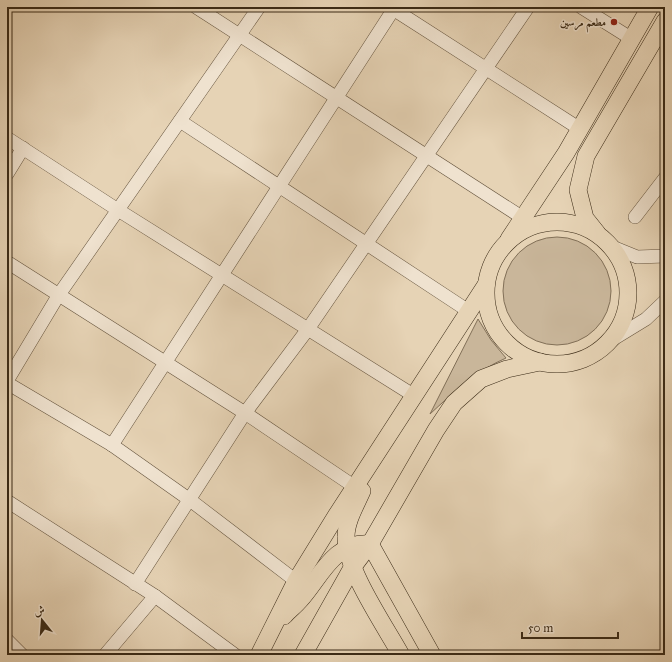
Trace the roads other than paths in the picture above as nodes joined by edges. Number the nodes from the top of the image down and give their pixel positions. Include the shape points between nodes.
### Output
1 (196, 7) edge
2 (259, 7) edge
3 (528, 7) edge
4 (582, 7) edge
5 (650, 7) edge
6 (393, 8) edge
7 (665, 21) edge
8 (240, 35) junction
9 (632, 39) junction
10 (487, 69) junction
11 (337, 98) junction
12 (180, 121) junction
13 (580, 129) junction
14 (7, 138) edge
15 (23, 148) junction
16 (427, 156) junction
17 (7, 174) edge
18 (665, 178) edge
19 (279, 187) junction
20 (118, 210) junction
21 (635, 217) dead end
22 (523, 218) junction
23 (605, 241) junction
24 (366, 245) junction
25 (503, 247) junction
26 (665, 256) edge
27 (7, 262) edge
28 (222, 275) junction
29 (486, 285) junction
30 (58, 296) junction
31 (665, 301) edge
32 (470, 312) junction
33 (308, 329) junction
34 (610, 341) junction
35 (540, 362) junction
36 (165, 363) junction
37 (7, 382) edge
38 (413, 395) junction
39 (245, 412) junction
40 (387, 437) junction
41 (112, 445) junction
42 (355, 487) junction
43 (190, 500) junction
44 (7, 501) edge
45 (370, 544) junction
46 (347, 549) junction
47 (352, 568) junction
48 (296, 580) junction
49 (135, 584) junction
50 (155, 596) junction
51 (273, 627) junction
52 (7, 640) edge
53 (22, 655) edge
54 (105, 655) edge
55 (235, 655) edge
56 (259, 655) edge
57 (303, 655) edge
58 (401, 655) edge
59 (432, 655) edge

1 - 8 street
2 - 8 street
3 - 10 street
4 - 9 street
5 - 9 main road
6 - 10 street
6 - 11 street
7 - 23 main road via 586,156 578,190 585,218
8 - 11 street
8 - 12 street
9 - 13 main road
10 - 13 street
10 - 16 street
11 - 16 street
11 - 19 street
12 - 19 street
12 - 20 street
13 - 22 main road
14 - 15 street
15 - 17 street
15 - 20 street
16 - 22 street
16 - 24 street
18 - 21 street
19 - 24 street
19 - 28 street
20 - 28 street
20 - 30 street
22 - 25 main road
23 - 25 main road via 581,226 560,222 539,225 519,233
23 - 26 street via 636,257
23 - 34 main road via 622,263 628,283 628,304 621,324
24 - 32 street
24 - 33 street
25 - 29 main road via 492,264
27 - 30 street
28 - 33 street
28 - 36 street
29 - 32 main road
29 - 35 main road via 487,305 493,325 505,342 521,355
30 - 36 street
30 - 37 street
31 - 34 street via 646,318
32 - 38 main road
33 - 38 street
33 - 39 street
34 - 35 main road via 595,354 578,361 559,364
35 - 45 main road via 507,369 481,380 454,402
36 - 39 street
36 - 41 street
37 - 41 street
38 - 40 main road
39 - 42 street
39 - 43 street
40 - 42 main road
40 - 46 main road via 349,520
41 - 43 street
42 - 48 main road
43 - 48 street
43 - 49 street
44 - 49 street
45 - 46 main road via 358,543
45 - 47 main road
45 - 59 main road
46 - 47 main road
46 - 51 main road via 322,569 300,600
47 - 57 main road
47 - 58 main road
48 - 51 main road
49 - 50 street
50 - 54 street
50 - 55 street
51 - 56 main road
52 - 53 street

